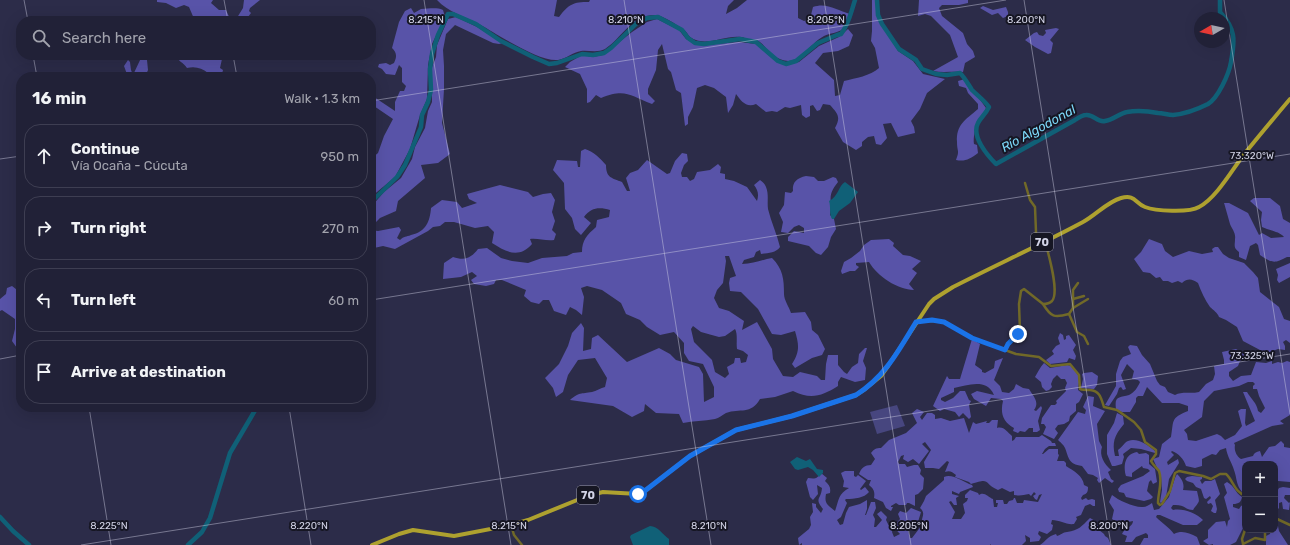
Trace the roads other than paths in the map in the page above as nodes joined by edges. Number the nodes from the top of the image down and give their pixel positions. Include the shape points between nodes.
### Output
1 (1290, 99) edge
2 (1025, 182) dead end
3 (1045, 241) junction
4 (1038, 244) junction
5 (1078, 283) dead end
6 (1084, 296) dead end
7 (1073, 299) junction
8 (1088, 299) dead end
9 (1043, 304) junction
10 (1073, 308) junction
11 (1068, 314) junction
12 (916, 322) junction
13 (1088, 344) dead end
14 (1005, 350) junction
15 (1242, 494) edge
16 (1278, 519) edge
17 (511, 525) junction
18 (1290, 525) edge
19 (1244, 533) edge
20 (1264, 533) edge
21 (372, 545) edge
22 (522, 545) edge

1 - 3 main road, 70 via 1225,181 1198,208 1187,211 1152,209 1142,206 1133,198 1122,198 1108,204 1084,222
2 - 4 street via 1030,200 1035,207 1035,238
3 - 4 main road, 70
3 - 9 street via 1055,290 1052,301
4 - 12 main road, 70 via 942,293 929,304
5 - 7 street via 1073,290
6 - 7 street
7 - 10 street
8 - 10 street
9 - 11 street via 1052,316
9 - 14 street via 1024,289 1021,291 1020,332
10 - 11 street
11 - 13 street via 1076,332 1084,336
12 - 14 street via 944,322 972,338
12 - 17 main road, 70 via 881,376 856,395 792,416 736,430 690,456 642,493 595,493
14 - 15 street via 1039,357 1052,366 1070,364 1080,375 1080,389 1098,393 1106,408 1117,410 1134,422 1141,430 1145,442 1156,451 1151,461 1159,471 1159,504 1166,498 1175,473 1179,471 1211,479 1226,474
16 - 18 street
17 - 21 main road, 70 via 454,536 413,530
17 - 22 street via 514,535
19 - 20 street via 1243,544 1255,538 1265,540

